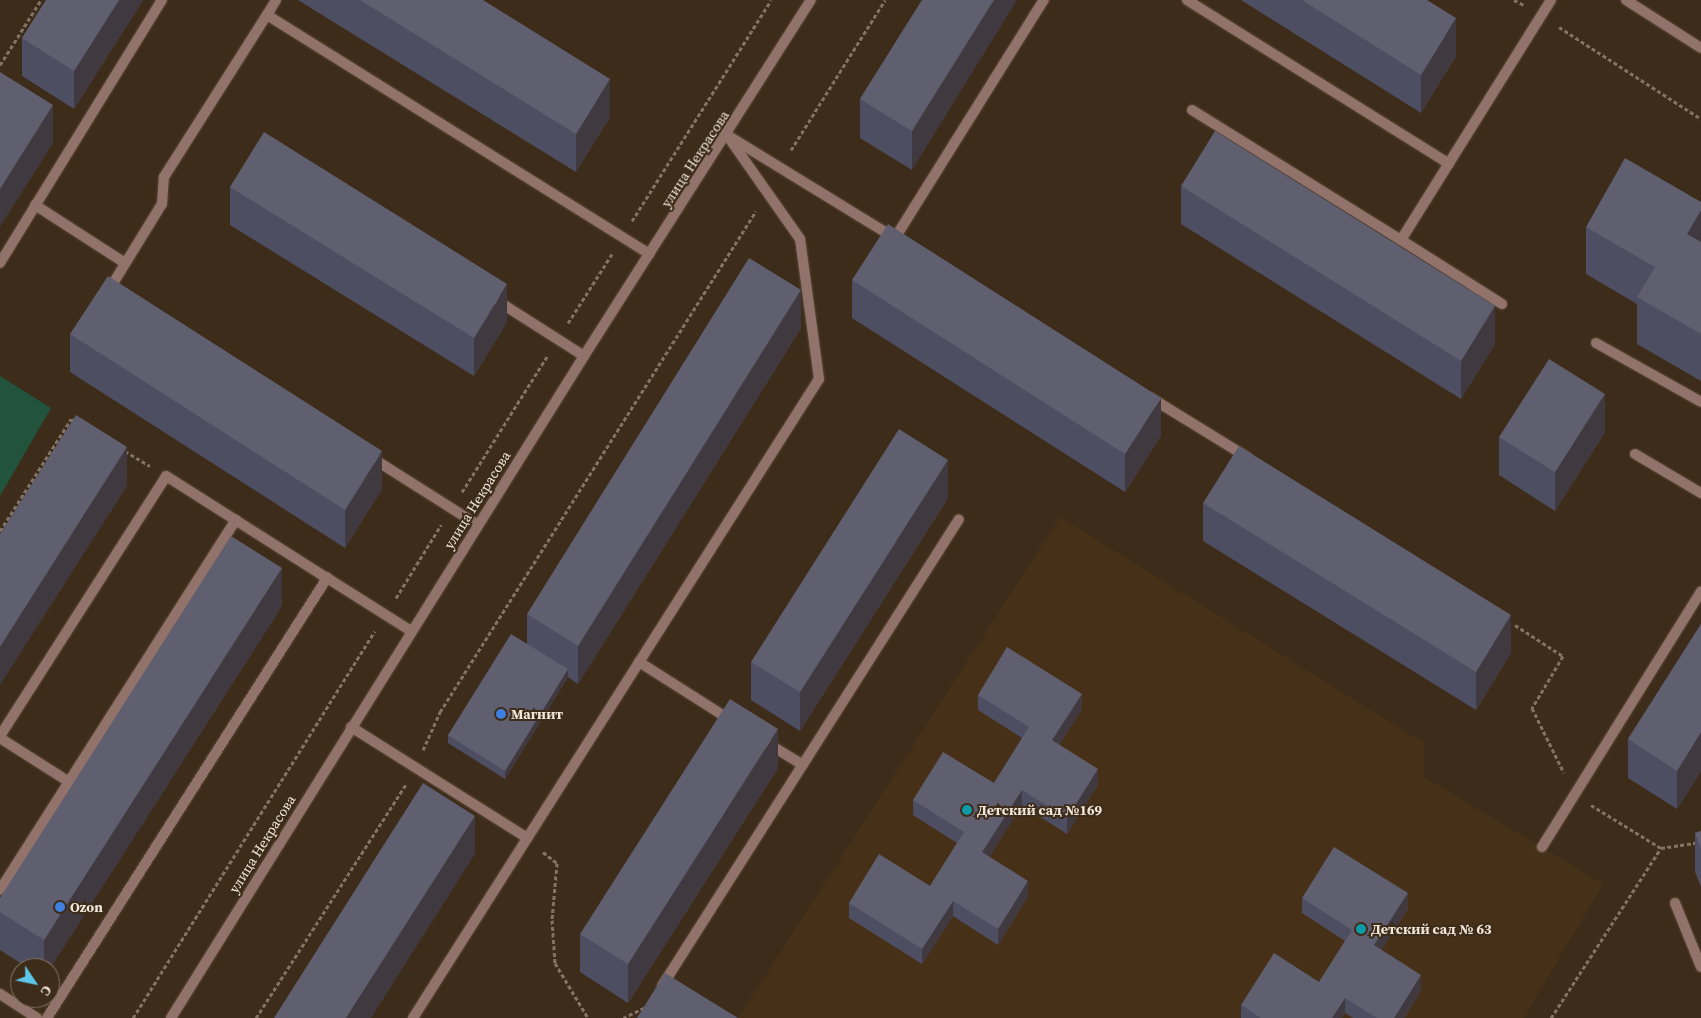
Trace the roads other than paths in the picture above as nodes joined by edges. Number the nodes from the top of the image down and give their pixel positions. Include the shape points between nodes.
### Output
1 (162, 0) edge
2 (276, 0) edge
3 (811, 0) edge
4 (1044, 0) edge
5 (1187, 0) edge
6 (1551, 0) edge
7 (1626, 0) edge
8 (267, 15) junction
9 (1701, 48) edge
10 (1192, 110) dead end
11 (727, 135) junction
12 (1449, 164) junction
13 (35, 205) junction
14 (1400, 240) junction
15 (649, 254) junction
16 (0, 263) edge
17 (125, 263) junction
18 (482, 291) edge
19 (116, 295) edge
20 (1502, 304) dead end
21 (1596, 343) dead end
22 (584, 356) junction
23 (1138, 390) edge
24 (1701, 402) edge
25 (359, 450) edge
26 (1635, 454) dead end
27 (1255, 463) edge
28 (1701, 493) edge
29 (959, 519) dead end
30 (236, 520) junction
31 (478, 525) junction
32 (327, 578) junction
33 (1701, 592) edge
34 (411, 632) junction
35 (639, 662) junction
36 (351, 727) junction
37 (0, 737) edge
38 (802, 765) junction
39 (69, 782) junction
40 (527, 838) junction
41 (1542, 847) dead end
42 (0, 890) edge
43 (1675, 903) dead end
44 (1701, 967) edge
45 (0, 994) edge
46 (650, 1004) edge
47 (37, 1018) edge
48 (47, 1018) edge
49 (170, 1018) edge
50 (413, 1018) edge

1 - 13 street
2 - 8 street
3 - 11 street, улица Некрасова
4 - 11 street via 899,240
5 - 12 street
6 - 12 street
7 - 9 street
8 - 15 street
8 - 17 street via 164,177 162,204
10 - 14 street
11 - 15 street, улица Некрасова
11 - 35 street via 800,239 819,379
12 - 14 street
13 - 16 street
13 - 17 street
14 - 20 street
15 - 22 street, улица Некрасова
17 - 19 street via 108,290
18 - 22 street
21 - 24 street
22 - 31 street, улица Некрасова
23 - 27 street
25 - 31 street
26 - 28 street
29 - 38 street
30 - 32 street
30 - 37 street via 166,476
30 - 39 street
31 - 34 street, улица Некрасова
32 - 34 street
32 - 48 street
33 - 41 street
34 - 36 street, улица Некрасова
35 - 38 street
35 - 40 street
36 - 40 street
36 - 49 street, улица Некрасова
37 - 39 street
38 - 46 street
39 - 42 street
40 - 50 street
43 - 44 street
45 - 47 street

